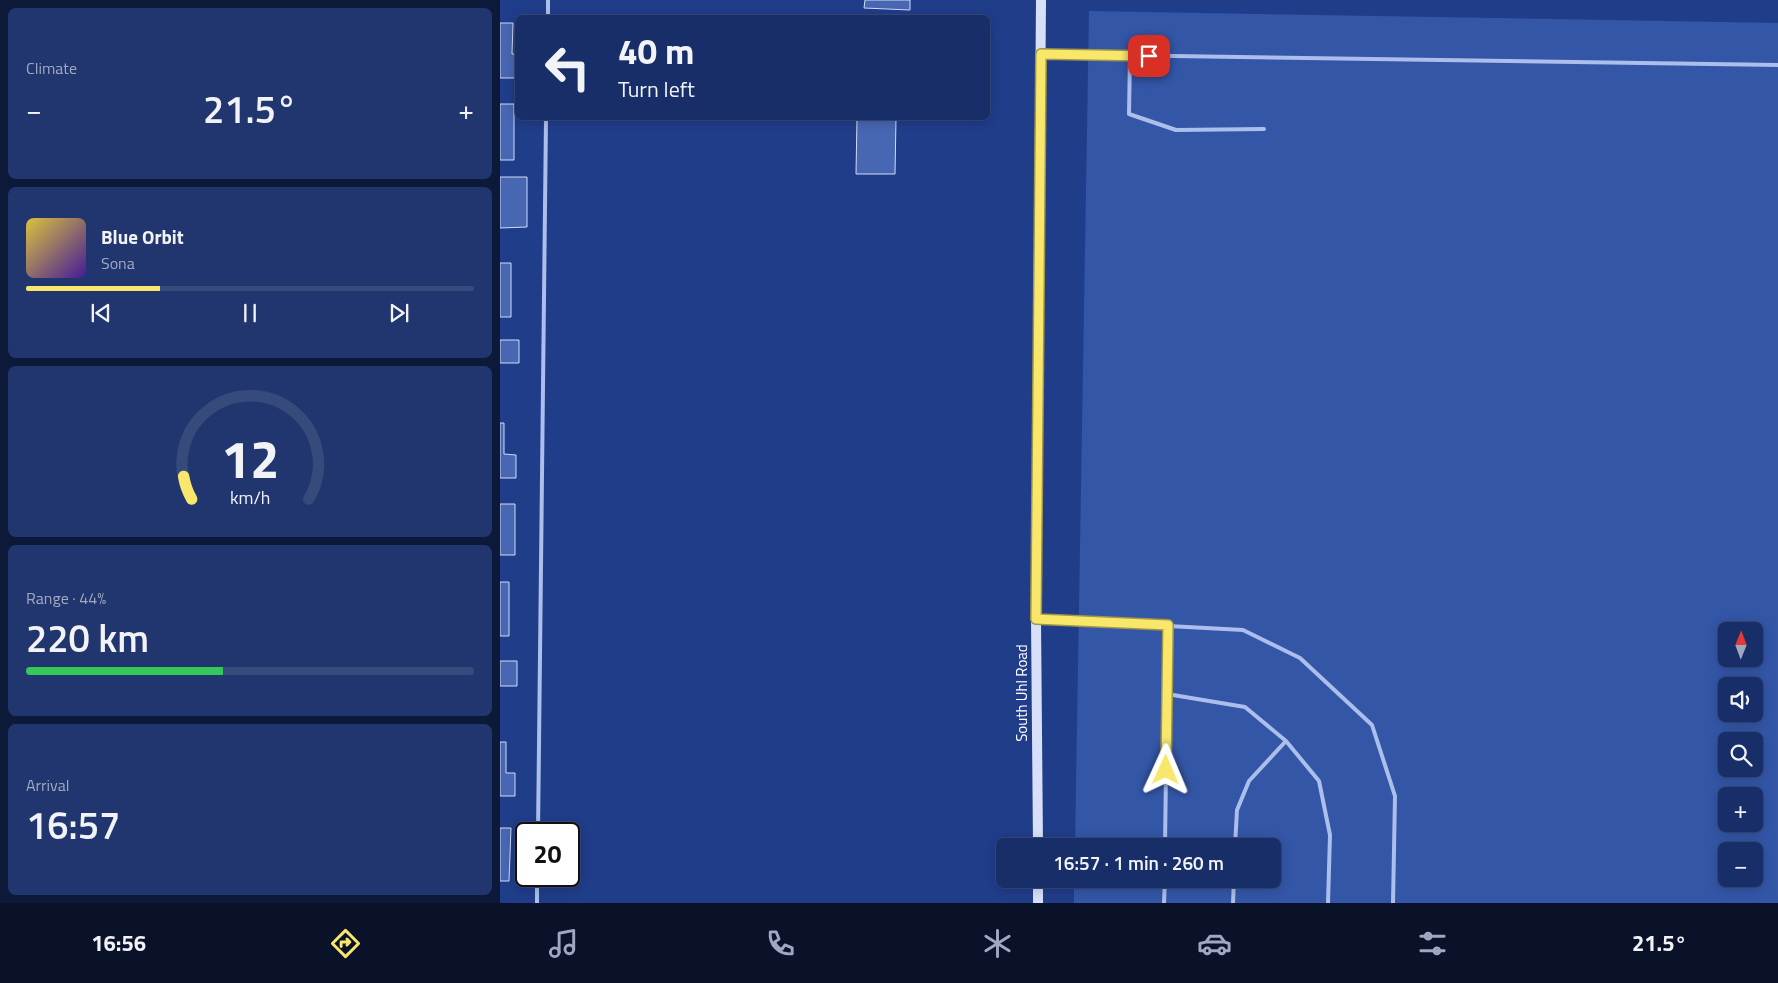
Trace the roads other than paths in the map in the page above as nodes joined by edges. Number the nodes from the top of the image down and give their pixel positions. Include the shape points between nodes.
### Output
1 (548, 0) edge
2 (1041, 0) edge
3 (548, 15) edge
4 (1041, 54) junction
5 (1130, 55) junction
6 (1778, 65) edge
7 (546, 120) edge
8 (1264, 129) dead end
9 (1036, 619) junction
10 (1168, 625) junction
11 (1167, 694) junction
12 (1286, 741) junction
13 (538, 822) edge
14 (1038, 838) edge
15 (1165, 838) edge
16 (1235, 838) edge
17 (538, 887) edge
18 (1038, 888) edge
19 (1164, 888) edge
20 (1234, 888) edge
21 (537, 903) edge
22 (1038, 903) edge
23 (1164, 903) edge
24 (1233, 903) edge
25 (1328, 903) edge
26 (1393, 903) edge

1 - 3 lane
2 - 4 main road, South Uhl Road
4 - 5 lane
4 - 9 main road, South Uhl Road
5 - 6 lane
5 - 8 lane via 1129,114 1176,130
7 - 13 lane
9 - 10 lane
9 - 14 main road, South Uhl Road
10 - 11 lane
10 - 26 lane via 1243,630 1300,658 1372,724 1395,796
11 - 12 lane via 1245,707
11 - 15 lane
12 - 16 lane via 1249,781 1237,810
12 - 25 lane via 1320,781 1330,835
17 - 21 lane
18 - 22 main road
19 - 23 lane
20 - 24 lane

